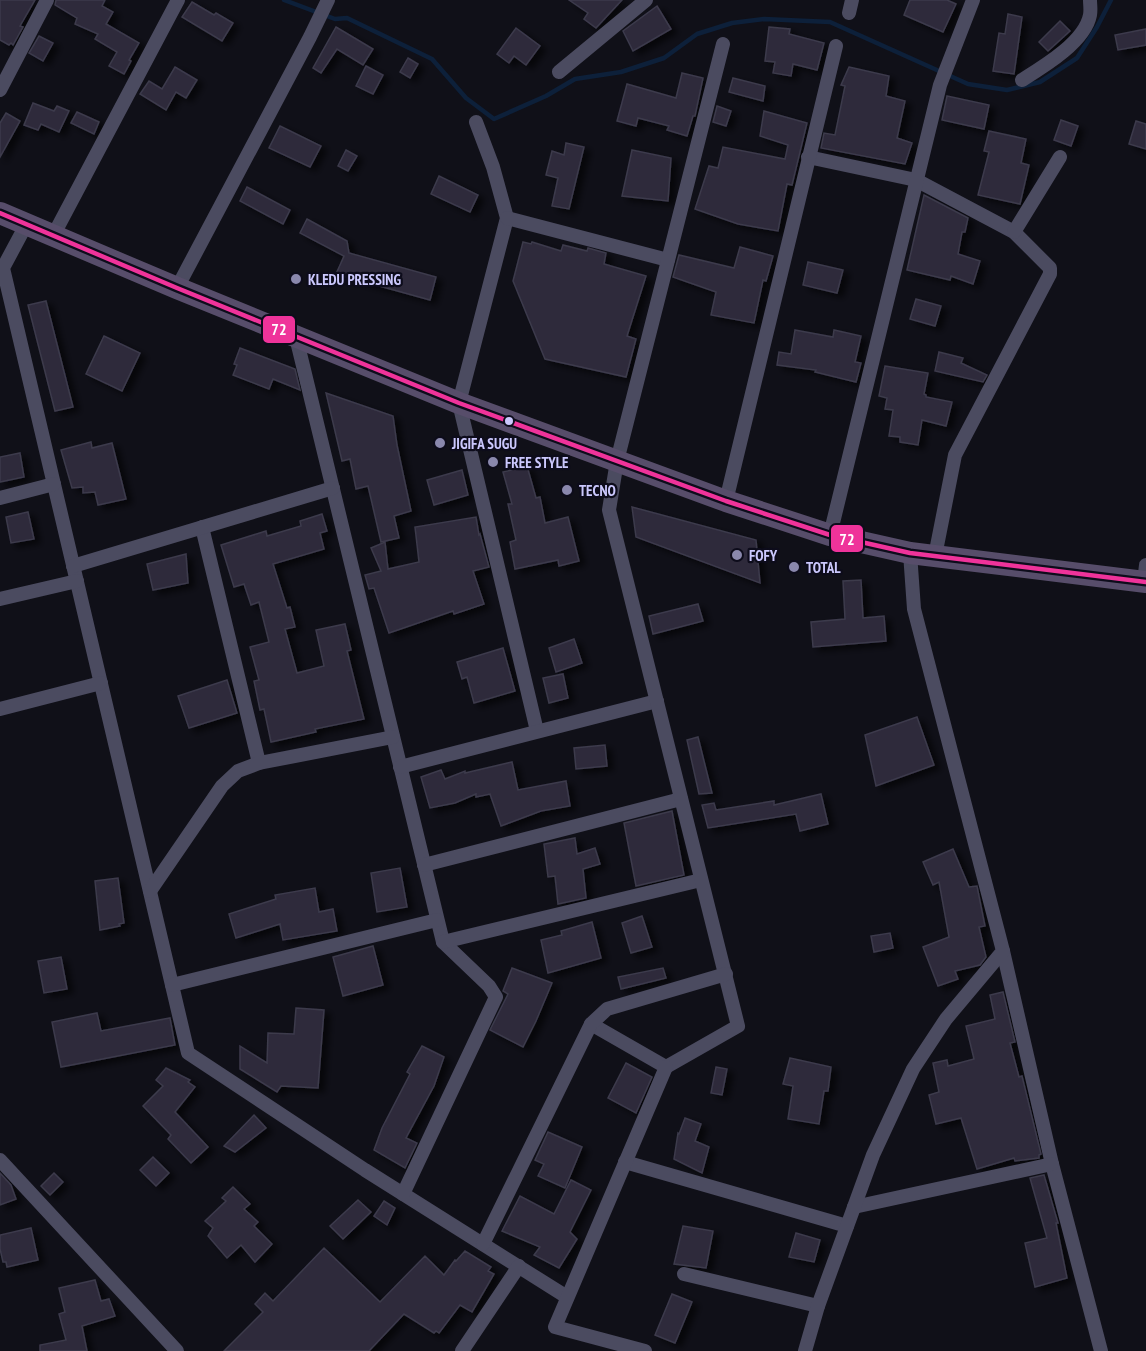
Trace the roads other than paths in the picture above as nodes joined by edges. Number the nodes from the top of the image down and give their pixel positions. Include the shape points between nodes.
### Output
1 (47, 0) edge
2 (178, 0) edge
3 (646, 0) edge
4 (973, 0) edge
5 (1089, 0) edge
6 (326, 3) edge
7 (723, 44) dead end
8 (836, 46) dead end
9 (559, 72) dead end
10 (1022, 80) dead end
11 (0, 90) edge
12 (476, 122) dead end
13 (808, 157) junction
14 (1060, 157) dead end
15 (916, 180) junction
16 (0, 213) edge
17 (507, 218) junction
18 (26, 225) junction
19 (1014, 232) junction
20 (53, 236) junction
21 (668, 260) junction
22 (177, 288) junction
23 (297, 337) junction
24 (459, 403) junction
25 (617, 461) junction
26 (54, 484) junction
27 (333, 488) junction
28 (0, 498) edge
29 (726, 501) junction
30 (202, 527) junction
31 (830, 535) junction
32 (910, 553) junction
33 (934, 556) junction
34 (73, 566) junction
35 (1145, 576) edge
36 (77, 581) junction
37 (0, 599) edge
38 (101, 683) junction
39 (657, 701) junction
40 (0, 709) edge
41 (537, 731) junction
42 (393, 737) junction
43 (259, 763) junction
44 (400, 767) junction
45 (681, 799) junction
46 (424, 865) junction
47 (701, 880) junction
48 (150, 891) junction
49 (437, 920) junction
50 (442, 942) junction
51 (1003, 951) junction
52 (726, 974) junction
53 (172, 985) junction
54 (591, 1024) junction
55 (666, 1067) junction
56 (0, 1160) edge
57 (625, 1162) junction
58 (1052, 1164) junction
59 (403, 1194) junction
60 (855, 1207) junction
61 (847, 1226) junction
62 (483, 1244) junction
63 (519, 1266) junction
64 (684, 1274) dead end
65 (567, 1297) junction
66 (818, 1306) junction
67 (177, 1351) edge
68 (462, 1351) edge
69 (645, 1351) edge
70 (805, 1351) edge
71 (1101, 1351) edge

1 - 11 street
2 - 20 street
3 - 9 street
4 - 15 street via 940,85
5 - 10 street via 1090,15 1080,34 1057,59
6 - 22 street
7 - 21 street
8 - 13 street
12 - 17 street
13 - 15 street
13 - 29 street
14 - 19 street
15 - 19 street
15 - 31 street
16 - 18 main road
17 - 21 street
17 - 24 street
18 - 20 main road
18 - 26 street via 3,268
19 - 33 street via 1046,263 1050,274 955,455
20 - 22 main road
21 - 25 street
22 - 23 main road
23 - 24 main road
23 - 27 street
24 - 25 main road
24 - 41 street
25 - 29 main road
25 - 39 street via 609,510
26 - 28 street
26 - 34 street
27 - 30 street
27 - 42 street
29 - 31 main road
30 - 34 street
30 - 43 street
31 - 32 main road
32 - 33 main road
32 - 51 street via 914,609
33 - 35 main road
34 - 36 street
36 - 37 street
36 - 38 street
38 - 40 street
38 - 48 street
39 - 41 street
39 - 45 street
41 - 44 street
42 - 43 street
42 - 44 street
43 - 48 street via 238,771 222,786
44 - 46 street
45 - 46 street
45 - 47 street
46 - 49 street
47 - 50 street
47 - 52 street
48 - 53 street
49 - 50 street
49 - 53 street
50 - 59 street via 496,997
51 - 58 street
51 - 60 street via 946,1019 913,1069 873,1155
52 - 54 street via 607,1009
52 - 55 street via 738,1026
53 - 59 street via 188,1053
54 - 55 street
54 - 62 street
55 - 57 street
56 - 67 street
57 - 61 street
57 - 65 street
58 - 60 street
58 - 71 street
59 - 62 street
60 - 61 street
61 - 66 street
62 - 63 street
63 - 65 street
63 - 68 street
64 - 66 street
65 - 69 street via 555,1327
66 - 70 street

